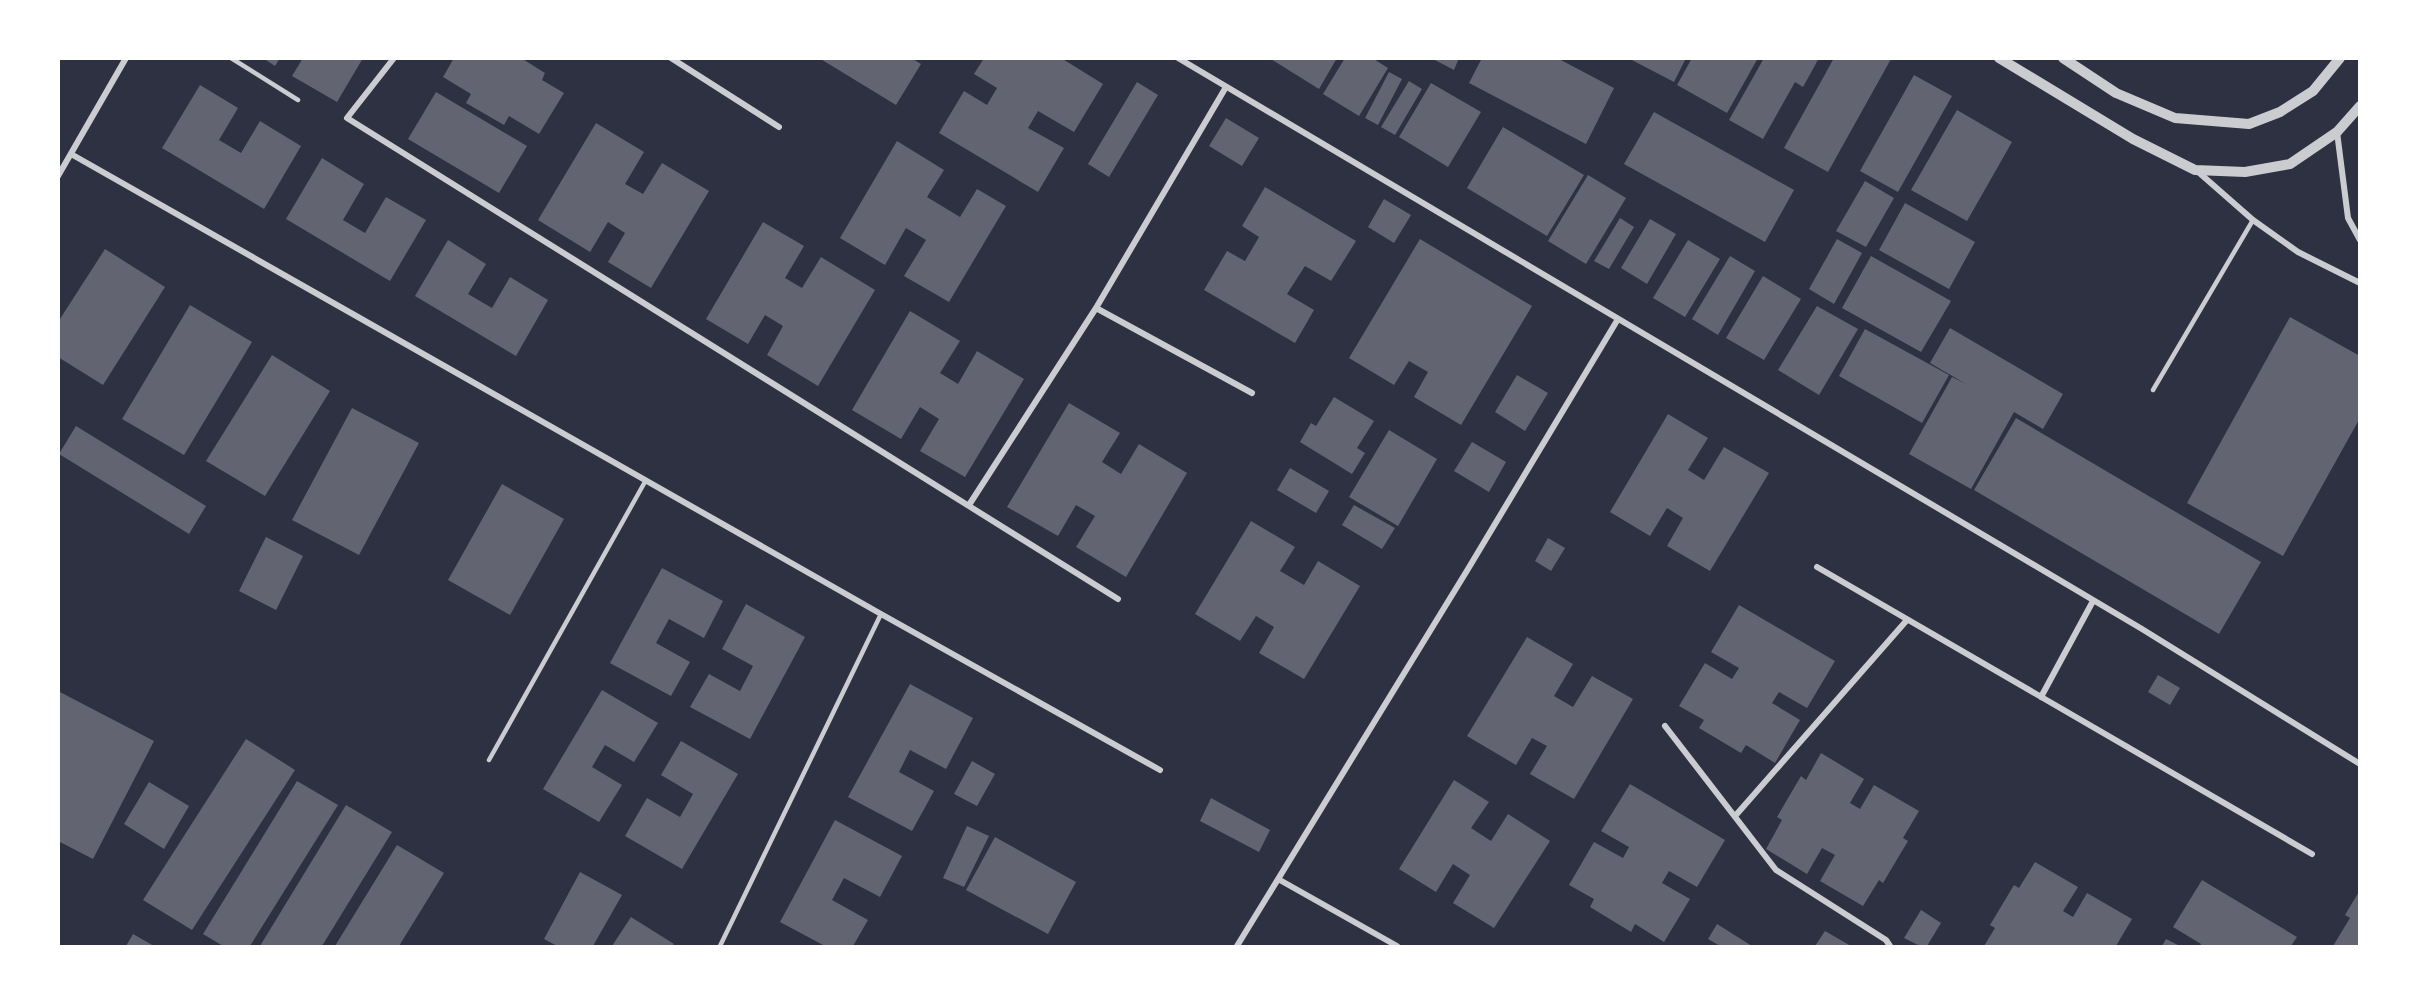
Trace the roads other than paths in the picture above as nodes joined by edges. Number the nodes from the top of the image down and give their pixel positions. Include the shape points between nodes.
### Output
1 (126, 58) edge
2 (231, 58) edge
3 (394, 58) edge
4 (670, 58) edge
5 (1178, 58) edge
6 (1999, 58) edge
7 (2063, 58) edge
8 (2340, 58) edge
9 (1226, 87) junction
10 (298, 100) dead end
11 (2360, 106) edge
12 (779, 127) dead end
13 (2337, 132) junction
14 (71, 154) junction
15 (2195, 170) junction
16 (58, 176) edge
17 (2253, 220) junction
18 (2360, 240) edge
19 (2360, 283) edge
20 (1095, 308) junction
21 (1618, 319) junction
22 (2154, 390) dead end
23 (1252, 393) dead end
24 (646, 480) junction
25 (969, 505) junction
26 (1817, 567) dead end
27 (1118, 599) dead end
28 (2093, 601) junction
29 (881, 614) junction
30 (1907, 620) junction
31 (2041, 698) junction
32 (1665, 726) dead end
33 (489, 760) dead end
34 (2360, 764) edge
35 (1160, 770) dead end
36 (1736, 815) junction
37 (2312, 855) dead end
38 (1278, 879) junction
39 (720, 946) edge
40 (1238, 946) edge
41 (1397, 946) edge
42 (1890, 946) edge

1 - 14 street
2 - 10 lane
3 - 25 street via 347,118
4 - 12 street
5 - 9 street
6 - 15 street via 2133,139
7 - 8 street via 2116,93 2175,118 2249,124 2280,112 2313,91
9 - 20 street
9 - 21 street
11 - 13 street
13 - 15 street via 2290,164 2245,172
13 - 18 street via 2348,218
14 - 16 street
14 - 24 street
15 - 17 street
17 - 19 street via 2298,252
17 - 22 lane
20 - 23 street
20 - 25 street
21 - 28 street
21 - 38 street
24 - 29 street
24 - 33 lane
25 - 27 street
26 - 30 street
28 - 31 street
28 - 34 street
29 - 35 street
29 - 39 lane
30 - 31 street
30 - 36 street
31 - 37 street
32 - 36 street
36 - 42 street via 1776,870 1868,927
38 - 40 street
38 - 41 street

